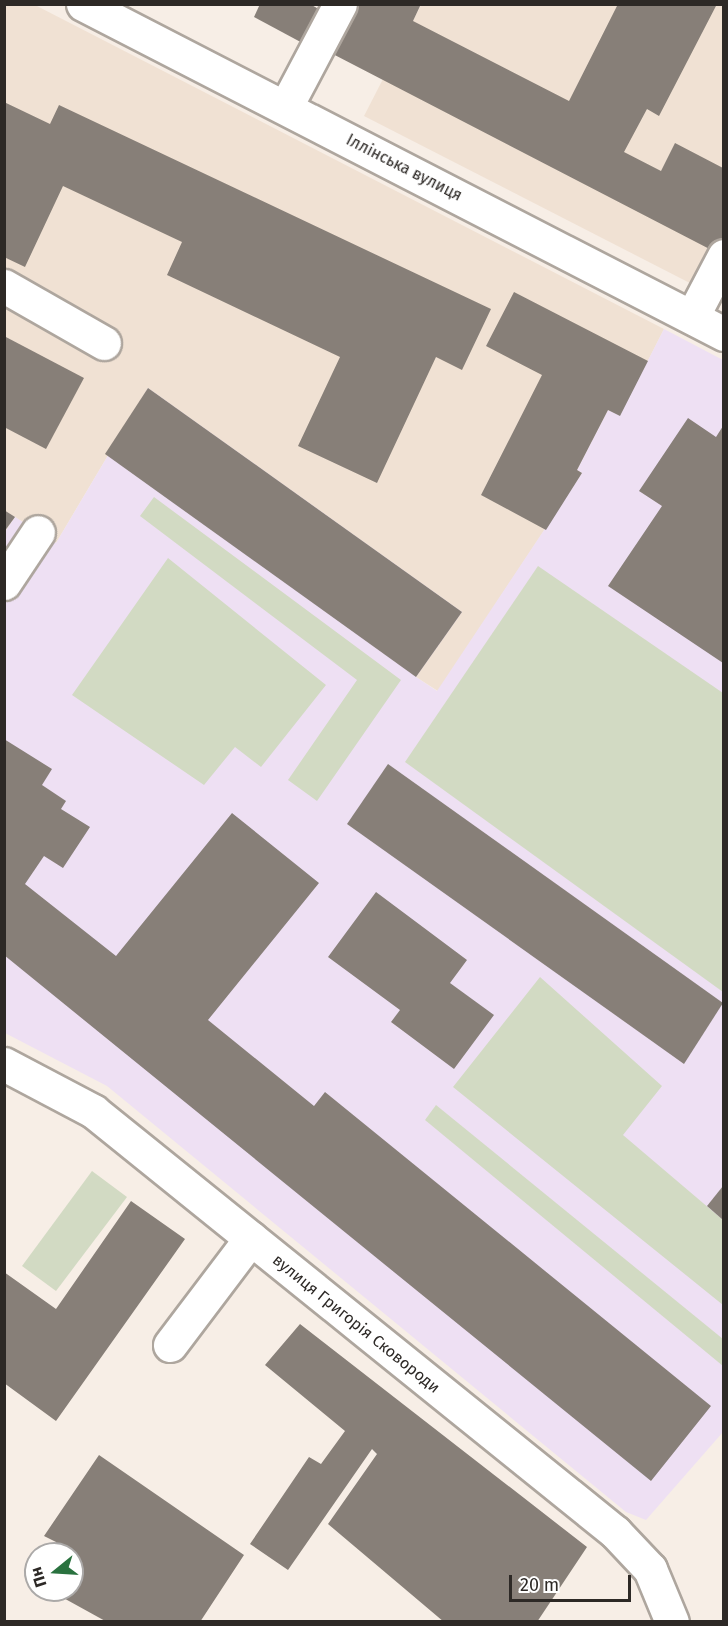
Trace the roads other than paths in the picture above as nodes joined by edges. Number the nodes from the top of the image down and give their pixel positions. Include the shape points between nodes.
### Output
1 (83, 4) edge
2 (340, 4) edge
3 (286, 106) junction
4 (723, 256) edge
5 (4, 286) edge
6 (692, 317) junction
7 (723, 334) edge
8 (104, 343) dead end
9 (38, 532) dead end
10 (4, 583) edge
11 (4, 1064) edge
12 (252, 1238) junction
13 (170, 1345) dead end
14 (672, 1622) edge

1 - 3 street, Іллінська вулиця
2 - 3 street
3 - 6 street, Іллінська вулиця
4 - 6 street
5 - 8 street
6 - 7 street, Іллінська вулиця
9 - 10 street
11 - 12 street, вулиця Григорія Сковороди via 93,1111
12 - 13 street
12 - 14 street, вулиця Григорія Сковороди via 615,1532 651,1569

